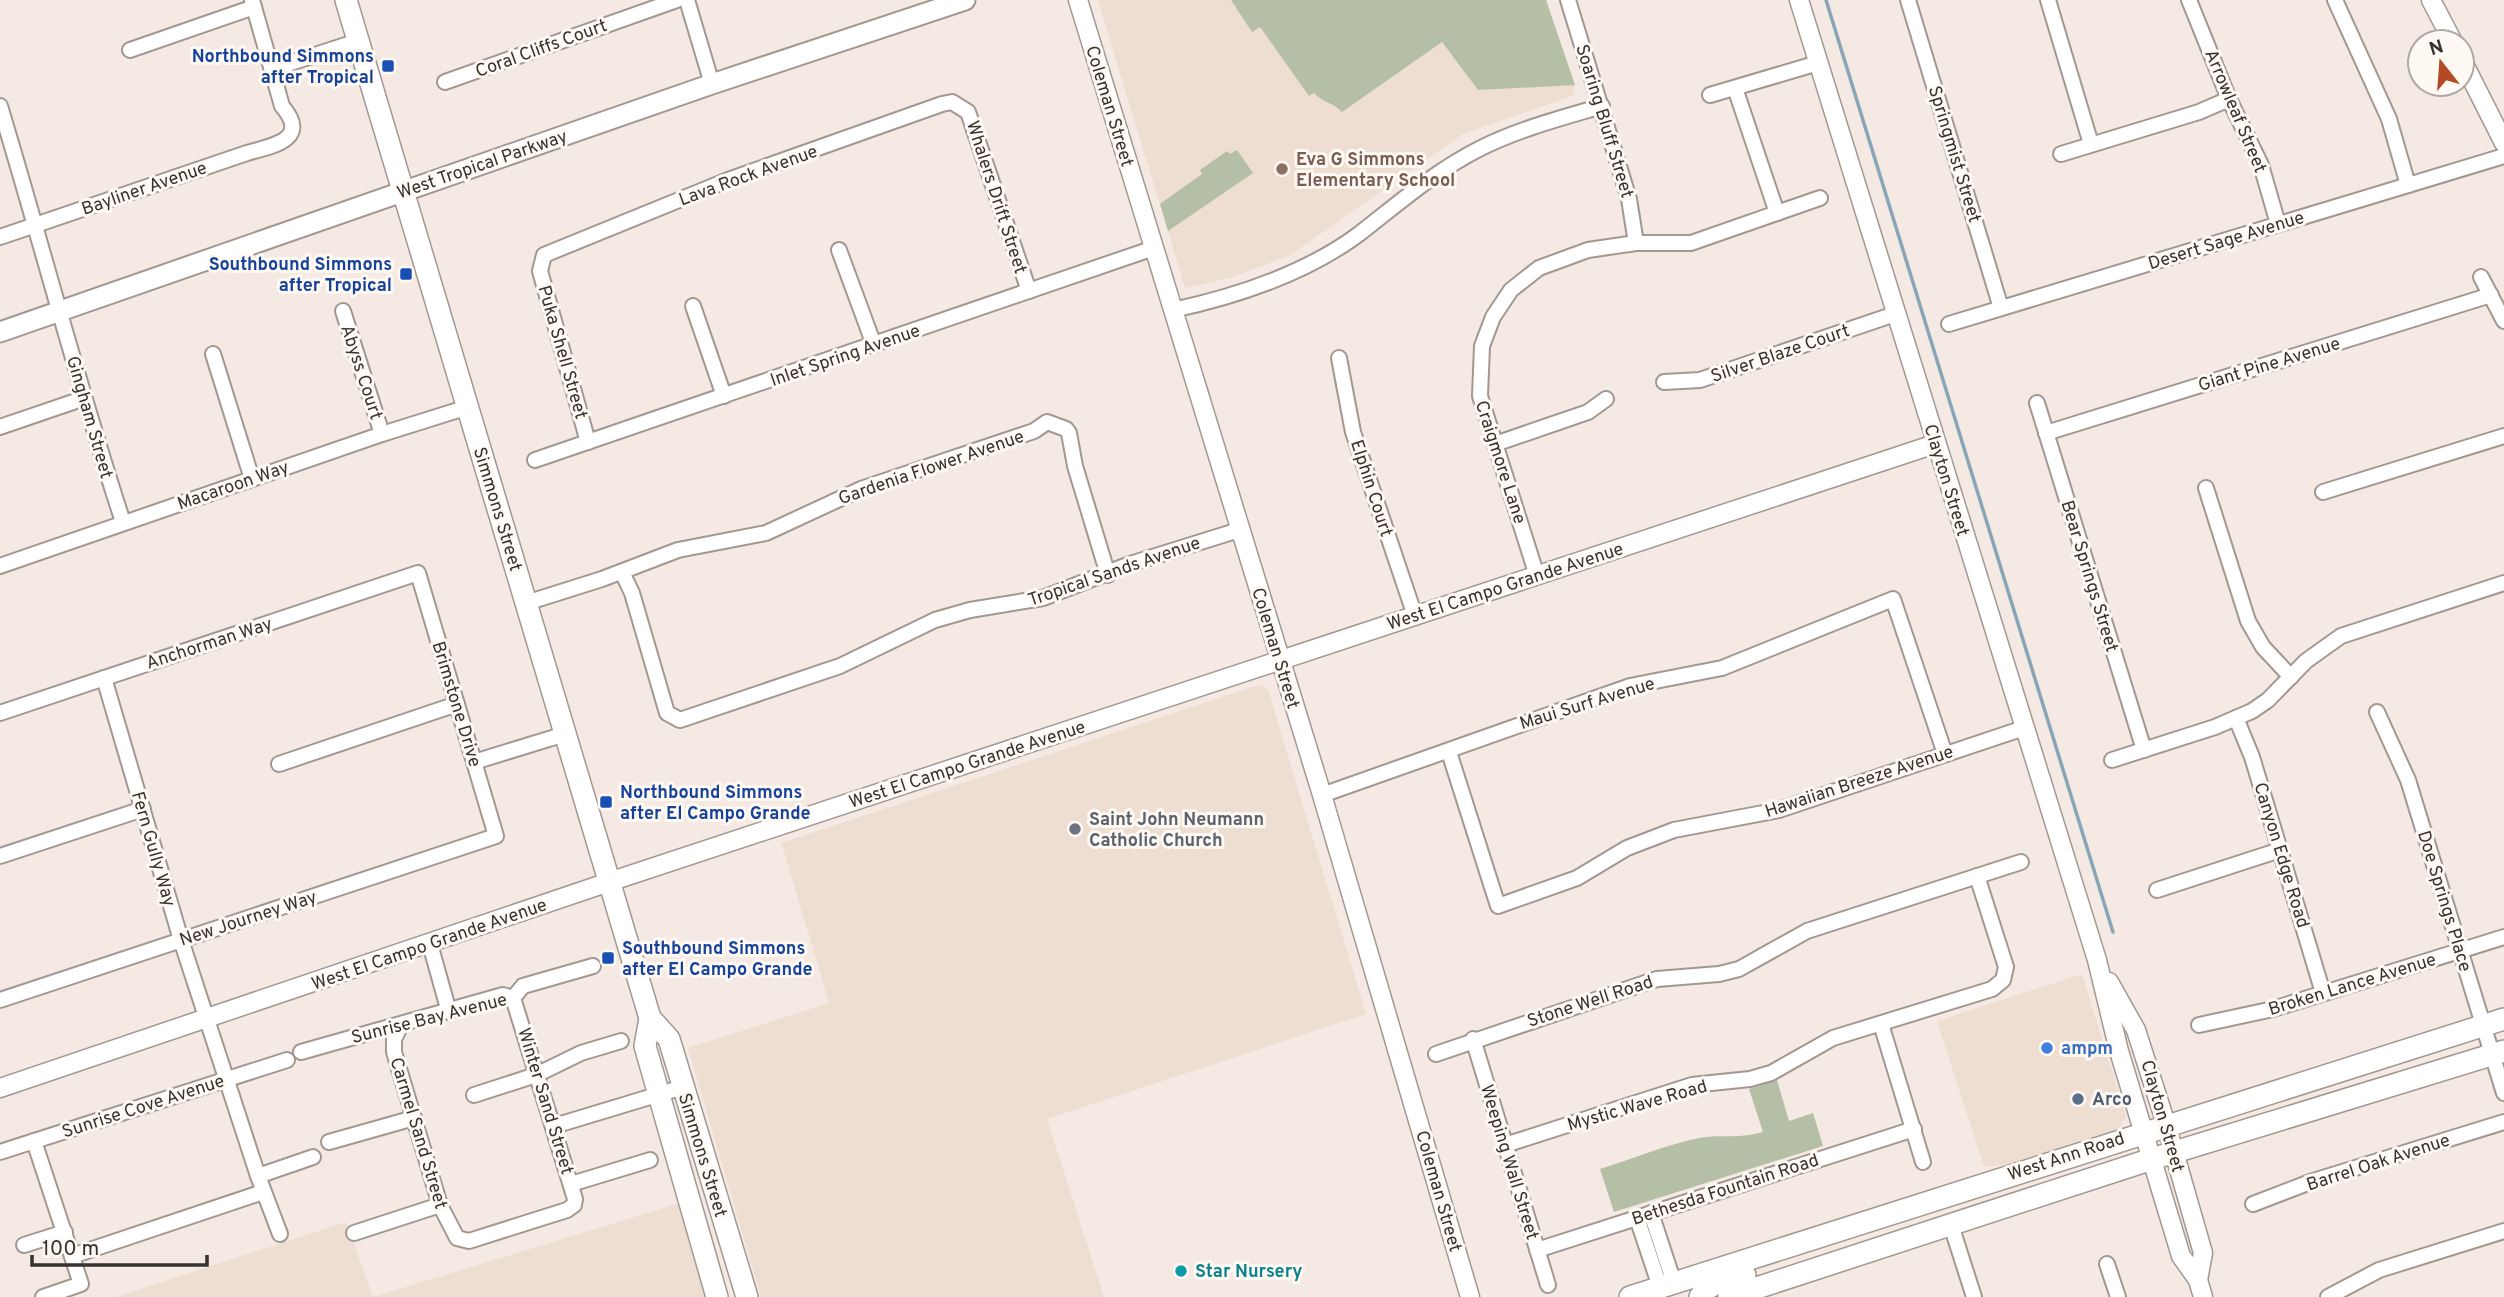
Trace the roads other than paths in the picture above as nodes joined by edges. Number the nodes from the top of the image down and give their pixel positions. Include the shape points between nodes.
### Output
1 (346, 0) edge
2 (677, 0) edge
3 (687, 0) edge
4 (965, 0) edge
5 (1078, 0) edge
6 (1568, 0) edge
7 (1799, 0) edge
8 (1908, 0) edge
9 (2048, 0) edge
10 (2189, 0) edge
11 (2335, 0) edge
12 (2431, 0) edge
13 (253, 3) edge
14 (2446, 28) edge
15 (358, 41) junction
16 (130, 50) dead end
17 (1818, 63) junction
18 (272, 69) junction
19 (445, 82) dead end
20 (712, 84) junction
21 (1735, 88) junction
22 (2476, 88) edge
23 (1710, 95) dead end
24 (2229, 99) junction
25 (0, 106) edge
26 (961, 106) joint
27 (1602, 106) junction
28 (2504, 143) edge
29 (2091, 144) junction
30 (2061, 154) dead end
31 (2504, 156) edge
32 (2408, 185) junction
33 (404, 191) junction
34 (1820, 198) dead end
35 (1777, 213) junction
36 (2278, 224) junction
37 (36, 225) junction
38 (0, 237) edge
39 (1636, 243) junction
40 (1154, 248) junction
41 (839, 250) dead end
42 (540, 262) joint
43 (2481, 276) dead end
44 (1029, 291) junction
45 (2491, 295) junction
46 (693, 306) dead end
47 (2001, 308) junction
48 (1173, 310) junction
49 (343, 311) dead end
50 (61, 312) junction
51 (1895, 314) junction
52 (2504, 321) edge
53 (1949, 324) dead end
54 (0, 332) edge
55 (874, 345) junction
56 (213, 354) dead end
57 (1339, 358) dead end
58 (1664, 382) dead end
59 (724, 396) junction
60 (82, 399) junction
61 (1606, 399) dead end
62 (2037, 403) dead end
63 (468, 407) junction
64 (0, 427) edge
65 (2046, 433) junction
66 (382, 434) junction
67 (2504, 436) edge
68 (588, 442) junction
69 (1495, 444) junction
70 (1935, 444) junction
71 (536, 460) dead end
72 (252, 479) junction
73 (2206, 488) dead end
74 (2323, 492) dead end
75 (123, 523) junction
76 (1239, 530) junction
77 (0, 566) edge
78 (622, 572) junction
79 (418, 573) joint
80 (1108, 575) junction
81 (1537, 576) junction
82 (2504, 583) edge
83 (526, 603) junction
84 (1415, 617) junction
85 (1280, 661) junction
86 (2291, 677) junction
87 (104, 678) junction
88 (457, 704) junction
89 (2377, 712) dead end
90 (0, 713) edge
91 (2236, 718) junction
92 (2024, 728) junction
93 (565, 734) junction
94 (2144, 750) junction
95 (1449, 751) junction
96 (1945, 754) junction
97 (2112, 760) dead end
98 (474, 762) junction
99 (279, 764) dead end
100 (1322, 795) junction
101 (143, 809) junction
102 (496, 836) joint
103 (2280, 850) junction
104 (0, 856) edge
105 (2021, 862) dead end
106 (1977, 876) junction
107 (609, 882) junction
108 (2157, 890) dead end
109 (2504, 937) edge
110 (181, 940) junction
111 (430, 944) junction
112 (2461, 951) junction
113 (2096, 960) junction
114 (593, 965) dead end
115 (2323, 993) junction
116 (513, 998) junction
117 (0, 1000) edge
118 (449, 1012) junction
119 (650, 1018) junction
120 (2504, 1018) edge
121 (207, 1019) junction
122 (1881, 1024) junction
123 (2199, 1025) dead end
124 (2483, 1025) junction
125 (400, 1027) junction
126 (2136, 1030) junction
127 (2116, 1037) junction
128 (1473, 1039) junction
129 (621, 1041) dead end
130 (301, 1052) dead end
131 (2498, 1053) edge
132 (1436, 1054) dead end
133 (287, 1060) dead end
134 (536, 1075) junction
135 (226, 1080) junction
136 (683, 1087) junction
137 (0, 1088) edge
138 (2504, 1093) edge
139 (659, 1094) junction
140 (474, 1095) dead end
141 (414, 1118) junction
142 (2504, 1122) edge
143 (2166, 1124) junction
144 (554, 1126) junction
145 (1914, 1129) junction
146 (2144, 1131) junction
147 (34, 1141) junction
148 (329, 1142) dead end
149 (1505, 1145) junction
150 (0, 1152) edge
151 (2173, 1153) junction
152 (313, 1157) dead end
153 (2055, 1159) junction
154 (2152, 1159) junction
155 (650, 1160) dead end
156 (1923, 1162) dead end
157 (258, 1176) junction
158 (571, 1184) junction
159 (263, 1192) junction
160 (2253, 1204) dead end
161 (440, 1205) junction
162 (1644, 1216) junction
163 (1951, 1225) junction
164 (2504, 1231) edge
165 (65, 1232) junction
166 (354, 1233) dead end
167 (1826, 1233) junction
168 (281, 1234) dead end
169 (457, 1238) joint
170 (24, 1245) dead end
171 (1537, 1250) junction
172 (72, 1256) junction
173 (2107, 1264) dead end
174 (1548, 1285) dead end
175 (1669, 1289) edge
176 (2200, 1289) edge
177 (43, 1297) edge
178 (717, 1297) edge
179 (747, 1297) edge
180 (1470, 1297) edge
181 (1630, 1297) edge
182 (1700, 1297) edge
183 (1728, 1297) edge
184 (1974, 1297) edge
185 (2118, 1297) edge
186 (2328, 1297) edge

1 - 15 main road, Simmons Street
2 - 19 street, Coral Cliffs Court
3 - 20 street
4 - 20 main road, West Tropical Parkway
5 - 40 street, Coleman Street
6 - 27 street, Soaring Bluff Street
7 - 17 street, Clayton Street
8 - 47 street, Springmist Street
9 - 29 street
10 - 24 street, Arrowleaf Street
11 - 32 street via 2389,119
12 - 14 street
13 - 16 street
13 - 18 street
15 - 18 street
15 - 33 main road, Simmons Street
17 - 21 street
17 - 51 street, Clayton Street
18 - 37 street, Bayliner Avenue via 282,106 293,125 286,138 272,148
20 - 33 main road, West Tropical Parkway
21 - 23 street
21 - 35 street
22 - 28 street
24 - 29 street
24 - 36 street, Arrowleaf Street via 2261,165
25 - 37 street, Gingham Street
26 - 42 street, Lava Rock Avenue via 942,104 728,180 552,250
26 - 44 street, Whalers Drift Street via 972,119
27 - 39 street, Soaring Bluff Street via 1629,199
27 - 48 street via 1480,148 1418,186 1358,234 1297,270 1240,293
29 - 30 street
31 - 32 street, Desert Sage Avenue
32 - 36 street, Desert Sage Avenue
33 - 50 main road, West Tropical Parkway
33 - 63 main road, Simmons Street
34 - 35 street, Craigmore Lane
35 - 39 street, Craigmore Lane via 1691,243
36 - 47 street, Desert Sage Avenue
37 - 38 street, Bayliner Avenue
37 - 50 street, Gingham Street
39 - 69 street, Craigmore Lane via 1588,250 1539,268 1511,290 1493,317 1482,346 1479,396
40 - 44 street, Inlet Spring Avenue
40 - 48 street, Coleman Street
41 - 55 street
42 - 68 street, Puka Shell Street
43 - 45 street
44 - 55 street, Inlet Spring Avenue
45 - 52 street
45 - 65 street, Giant Pine Avenue
46 - 59 street
47 - 53 street, Desert Sage Avenue
48 - 76 street, Coleman Street
49 - 66 street, Abyss Court
50 - 54 main road, West Tropical Parkway
50 - 60 street, Gingham Street
51 - 58 street, Silver Blaze Court via 1700,380
51 - 70 street, Clayton Street
55 - 59 street, Inlet Spring Avenue
56 - 72 street
57 - 84 street, Elphin Court via 1353,432
59 - 68 street, Inlet Spring Avenue
60 - 64 street
60 - 75 street, Gingham Street
61 - 69 street via 1588,412
62 - 65 street, Bear Springs Street
63 - 66 street, Macaroon Way
63 - 83 main road, Simmons Street
65 - 94 street, Bear Springs Street
66 - 72 street, Macaroon Way
67 - 74 street
68 - 71 street, Inlet Spring Avenue
69 - 81 street, Craigmore Lane
70 - 81 street, West El Campo Grande Avenue
70 - 92 street, Clayton Street
72 - 75 street, Macaroon Way
73 - 86 street via 2248,621 2263,647
75 - 77 street, Macaroon Way
76 - 80 street, Tropical Sands Avenue
76 - 85 street, Coleman Street
78 - 80 street, Tropical Sands Avenue via 667,713 680,720 840,666 934,620 1043,598
78 - 80 street, Gardenia Flower Avenue via 678,550 766,533 861,489 1034,431 1047,422 1069,433
78 - 83 street, Gardenia Flower Avenue
79 - 87 street, Anchorman Way
79 - 88 street, Brimstone Drive
81 - 84 street, West El Campo Grande Avenue
82 - 86 street via 2348,632
83 - 93 main road, Simmons Street
84 - 85 street, West El Campo Grande Avenue
85 - 100 street, Coleman Street
85 - 107 street, West El Campo Grande Avenue
86 - 91 street via 2268,700
87 - 90 street, Anchorman Way
87 - 101 street, Fern Gully Way
88 - 98 street, Brimstone Drive
88 - 99 street
89 - 112 street, Doe Springs Place via 2408,780
91 - 94 street
91 - 103 street, Canyon Edge Road
92 - 96 street, Hawaiian Breeze Avenue
92 - 113 street, Clayton Street
93 - 98 street
93 - 107 main road, Simmons Street
94 - 97 street
95 - 96 street, Maui Surf Avenue via 1630,687 1722,668 1893,599
95 - 96 street, Hawaiian Breeze Avenue via 1498,906 1577,878 1627,848 1674,830 1779,810
95 - 100 street, Maui Surf Avenue
98 - 102 street, Brimstone Drive
100 - 180 street, Coleman Street
101 - 104 street
101 - 110 street, Fern Gully Way
102 - 110 street, New Journey Way
103 - 108 street
103 - 115 street, Canyon Edge Road
105 - 106 street, Stone Well Road
106 - 122 street, Mystic Wave Road via 2006,967 2003,980 1992,989
106 - 128 street, Stone Well Road via 1807,931 1739,969 1657,979
107 - 111 street, West El Campo Grande Avenue
107 - 119 main road, Simmons Street
109 - 112 street, Broken Lance Avenue
110 - 117 street, New Journey Way
110 - 121 street, Fern Gully Way
111 - 118 street
111 - 121 street, West El Campo Grande Avenue
112 - 115 street, Broken Lance Avenue
112 - 124 street, Doe Springs Place
113 - 126 street, Clayton Street
113 - 127 street, Clayton Street
114 - 116 street, Sunrise Bay Avenue via 523,986
115 - 123 street, Broken Lance Avenue
116 - 118 street, Sunrise Bay Avenue via 503,995
116 - 134 street, Winter Sand Street
118 - 125 street, Sunrise Bay Avenue
119 - 136 main road, Simmons Street via 669,1039
119 - 139 main road, Simmons Street via 645,1046
120 - 124 main road, West Ann Road
121 - 135 street, Fern Gully Way
121 - 137 street, West El Campo Grande Avenue
122 - 145 street
122 - 149 street, Mystic Wave Road via 1833,1038 1771,1073 1692,1085
124 - 131 street, Doe Springs Place
124 - 143 main road, West Ann Road
125 - 130 street, Sunrise Bay Avenue via 388,1026
125 - 141 street, Carmel Sand Street via 394,1052
126 - 127 street
126 - 143 street, Clayton Street
127 - 146 street, Clayton Street
128 - 132 street, Stone Well Road
128 - 149 street, Weeping Wall Street
129 - 134 street via 581,1053
131 - 138 street, Doe Springs Place
131 - 151 main road, West Ann Road
133 - 135 street, Sunrise Cove Avenue
134 - 140 street
134 - 144 street, Winter Sand Street
135 - 147 street, Sunrise Cove Avenue
135 - 157 street, Fern Gully Way
136 - 139 street
136 - 179 main road, Simmons Street
139 - 144 street
139 - 178 main road, Simmons Street
141 - 148 street
141 - 161 street, Carmel Sand Street
142 - 160 street, Barrel Oak Avenue
143 - 146 main road, West Ann Road
143 - 151 street, Clayton Street
144 - 158 street, Winter Sand Street
145 - 156 street
145 - 162 street, Bethesda Fountain Road
146 - 153 main road, West Ann Road
146 - 154 street, Clayton Street
147 - 150 street, Sunrise Cove Avenue
147 - 165 street
149 - 171 street, Weeping Wall Street
151 - 154 main road, West Ann Road
151 - 176 street, Clayton Street via 2203,1253
152 - 157 street
153 - 163 main road via 2031,1183 1957,1212
153 - 167 main road, West Ann Road
154 - 163 main road, West Ann Road
154 - 176 street, Clayton Street via 2181,1256
155 - 158 street
157 - 159 street, Fern Gully Way
158 - 169 street, Winter Sand Street via 574,1205 469,1241
159 - 168 street, Fern Gully Way
159 - 172 street
161 - 166 street
161 - 169 street, Carmel Sand Street
162 - 171 street, Bethesda Fountain Road
162 - 175 street
163 - 183 main road, West Ann Road
163 - 184 street
164 - 186 street via 2378,1270
165 - 170 street
165 - 172 street
167 - 175 main road, West Ann Road
167 - 182 main road via 1800,1256 1713,1286
171 - 174 street, Weeping Wall Street
172 - 177 street via 81,1284
173 - 185 street
175 - 181 main road, West Ann Road

